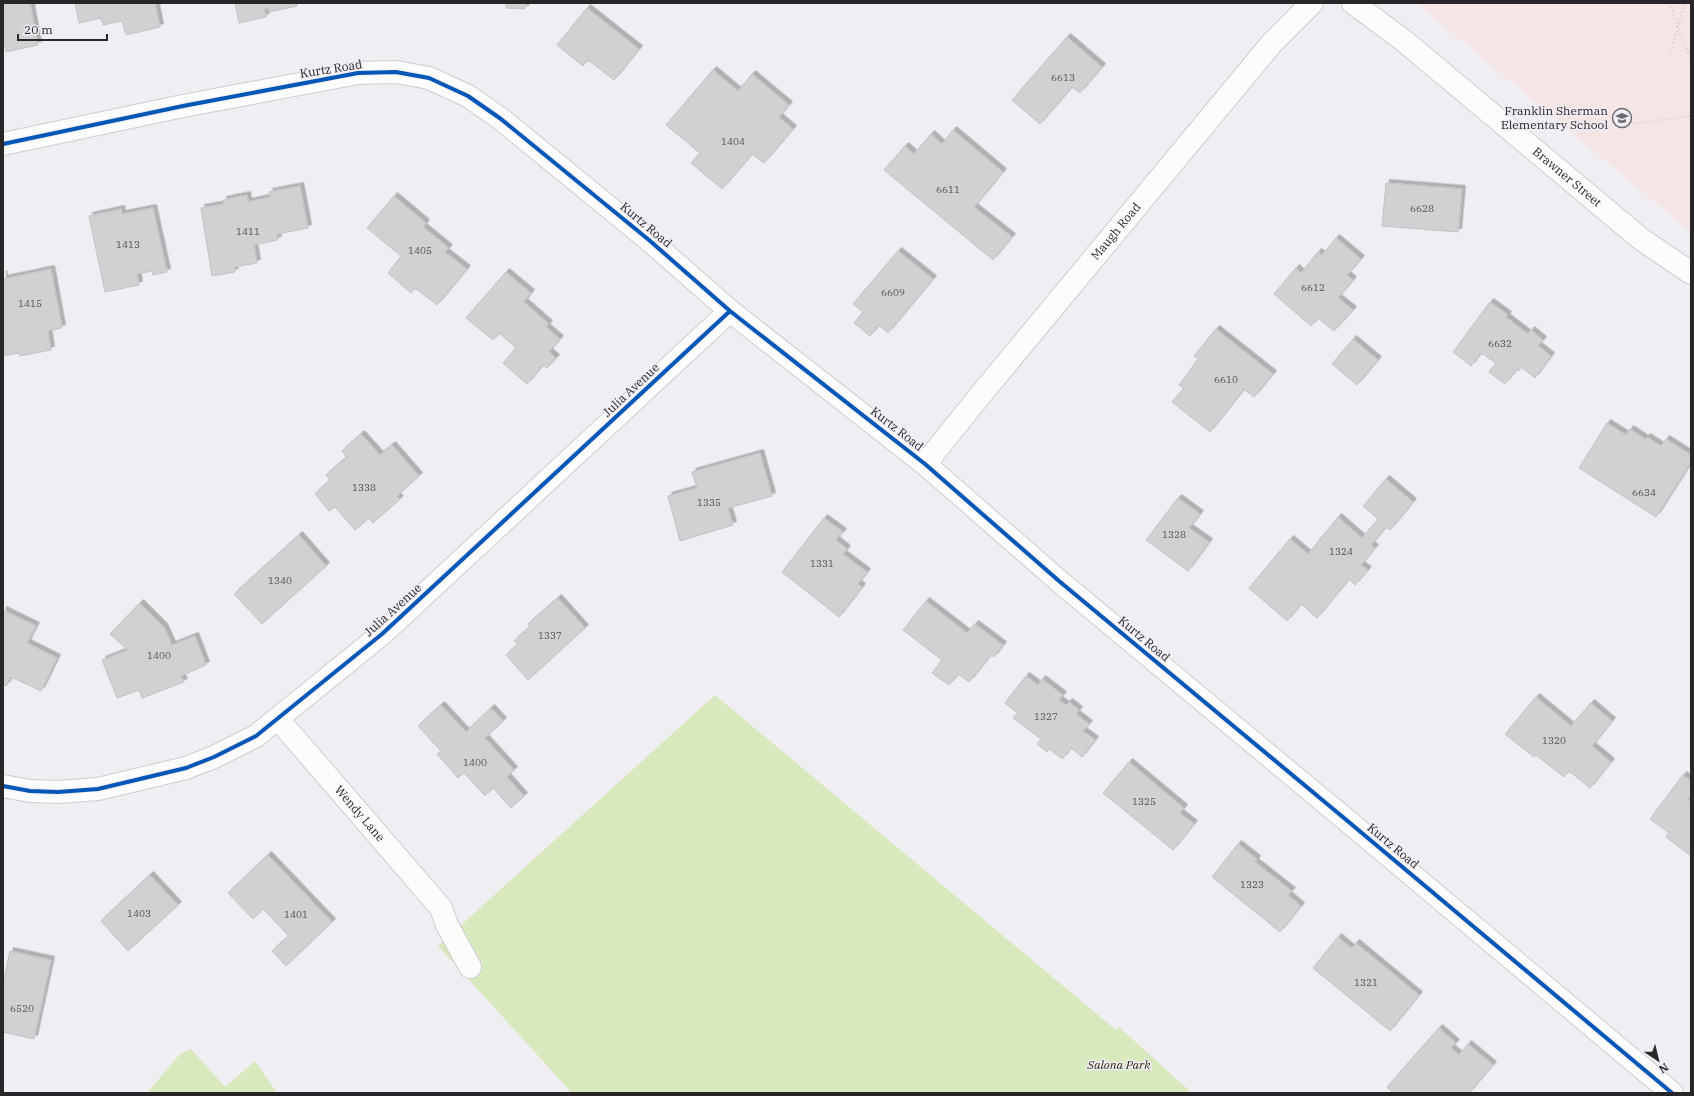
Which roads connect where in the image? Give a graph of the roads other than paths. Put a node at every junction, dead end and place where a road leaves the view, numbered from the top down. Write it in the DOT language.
graph roads {
  1 [pos="1312,3"];
  2 [pos="1353,3"];
  3 [pos="3,144"];
  4 [pos="1691,273"];
  5 [pos="730,311"];
  6 [pos="925,464"];
  7 [pos="278,719"];
  8 [pos="3,786"];
  9 [pos="470,967"];
  10 [pos="1672,1093"];
  1 -- 6 [label="street, Maugh Road"];
  2 -- 4 [label="street, Brawner Street"];
  3 -- 5 [label="street, Kurtz Road"];
  5 -- 6 [label="street, Kurtz Road"];
  5 -- 7 [label="street, Julia Avenue"];
  6 -- 10 [label="street, Kurtz Road"];
  7 -- 8 [label="street, Julia Avenue"];
  7 -- 9 [label="street, Wendy Lane"];
}
